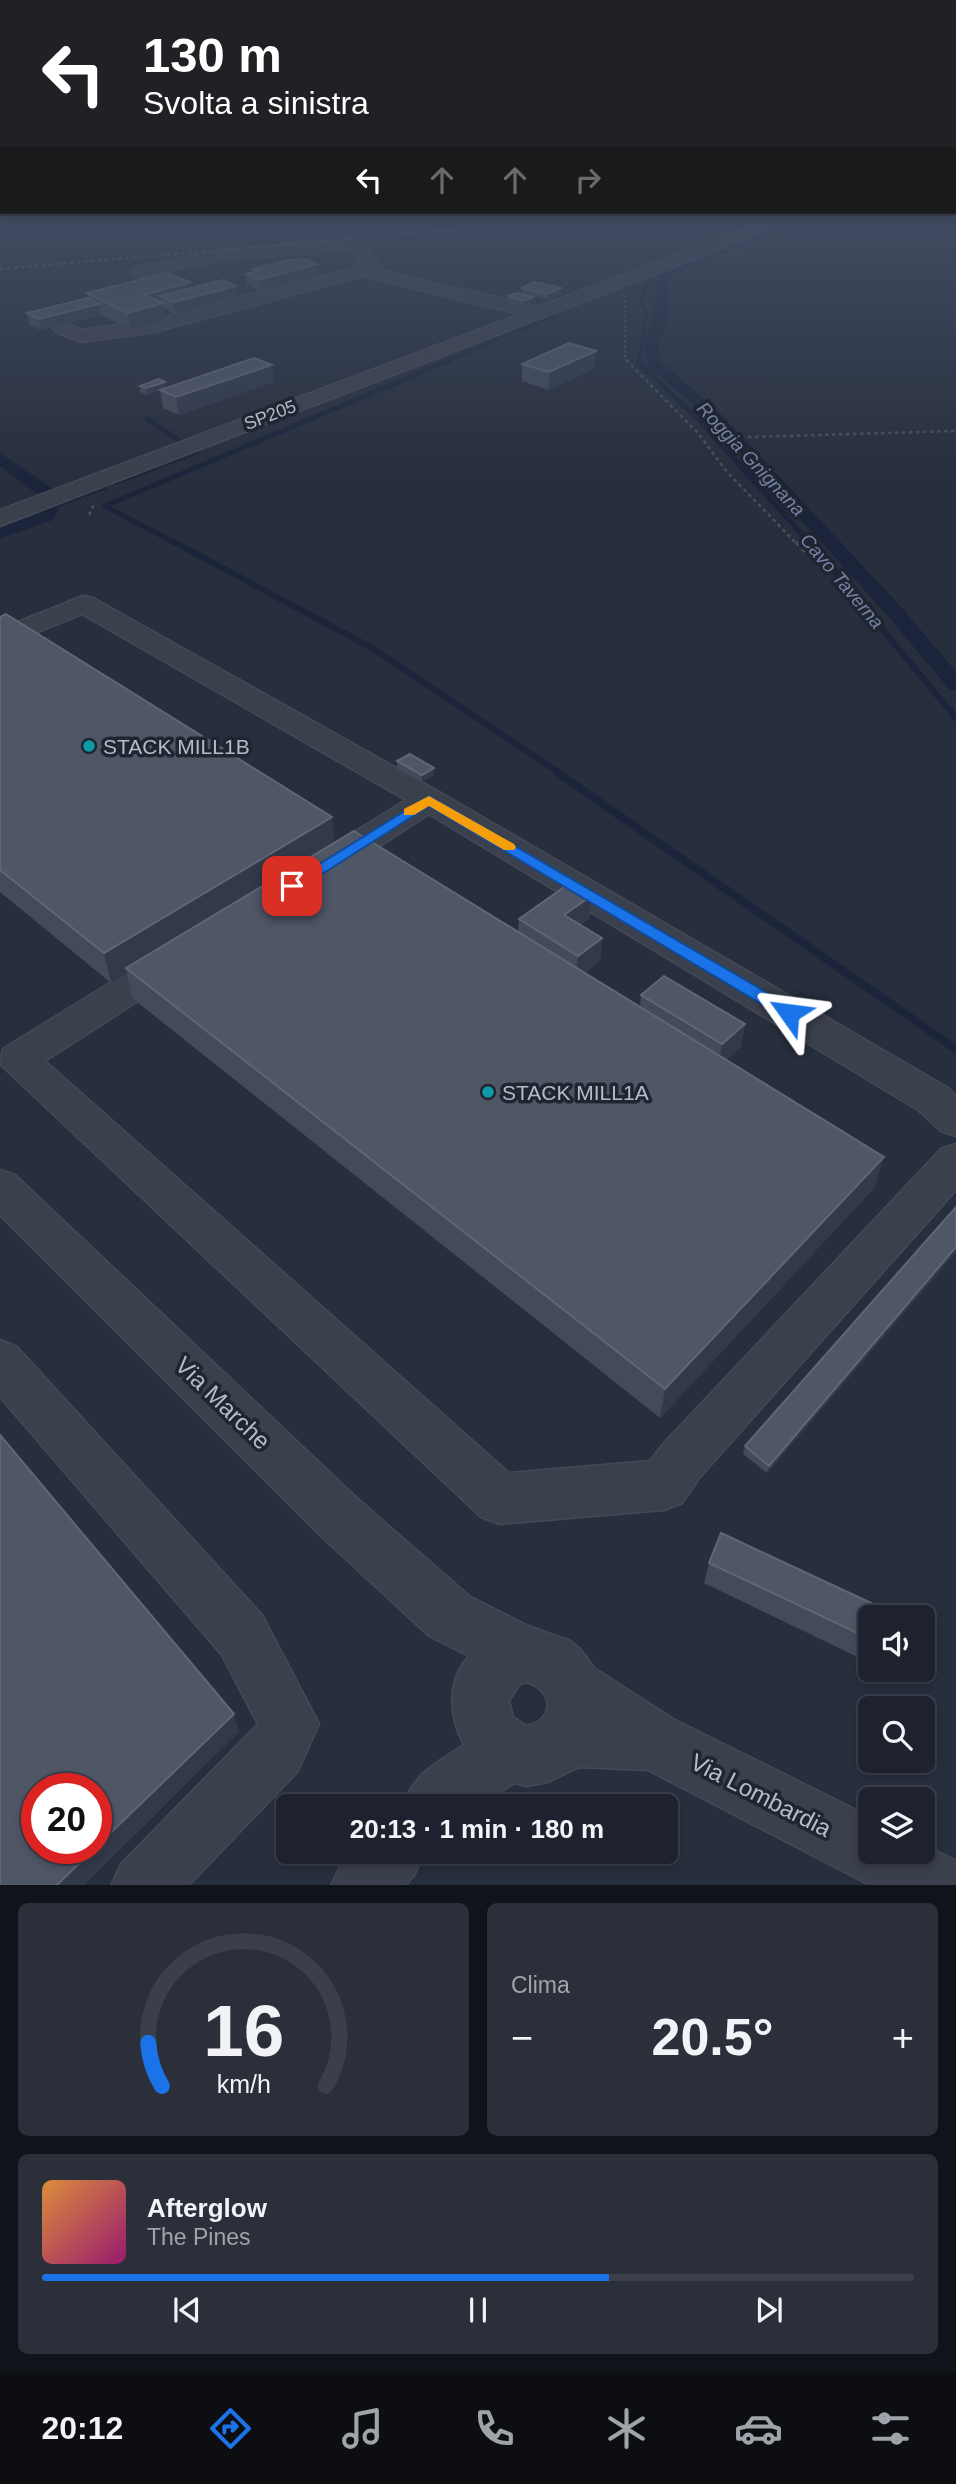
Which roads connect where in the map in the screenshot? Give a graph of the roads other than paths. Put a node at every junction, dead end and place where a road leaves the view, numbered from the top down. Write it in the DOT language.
graph roads {
  1 [pos="240,303"];
  2 [pos="500,303"];
  3 [pos="567,303"];
  4 [pos="541,313"];
  5 [pos="63,328"];
  6 [pos="0,519"];
  7 [pos="0,639"];
  8 [pos="429,800"];
  9 [pos="288,889"];
  10 [pos="205,940"];
  11 [pos="9,1051"];
  12 [pos="956,1119"];
  13 [pos="956,1161"];
  14 [pos="0,1187"];
  15 [pos="0,1362"];
  16 [pos="499,1699"];
  17 [pos="570,1713"];
  18 [pos="442,1794"];
  19 [pos="858,1844"];
  20 [pos="382,1864"];
  21 [pos="897,1864"];
  22 [pos="143,1885"];
  23 [pos="363,1885"];
  24 [pos="939,1885"];
  1 -- 5 [label="street"];
  2 -- 4 [label="street"];
  3 -- 4 [label="street, SP205"];
  4 -- 6 [label="street, SP205"];
  7 -- 8 [label="street"];
  8 -- 9 [label="street"];
  8 -- 12 [label="street"];
  10 -- 11 [label="street"];
  11 -- 13 [label="street"];
  14 -- 16 [label="street, Via Marche"];
  15 -- 22 [label="street"];
  16 -- 17 [label="street"];
  16 -- 17 [label="street"];
  16 -- 18 [label="street"];
  17 -- 19 [label="street, Via Lombardia"];
  20 -- 23 [label="street"];
  21 -- 24 [label="street, Via Lombardia"];
}
